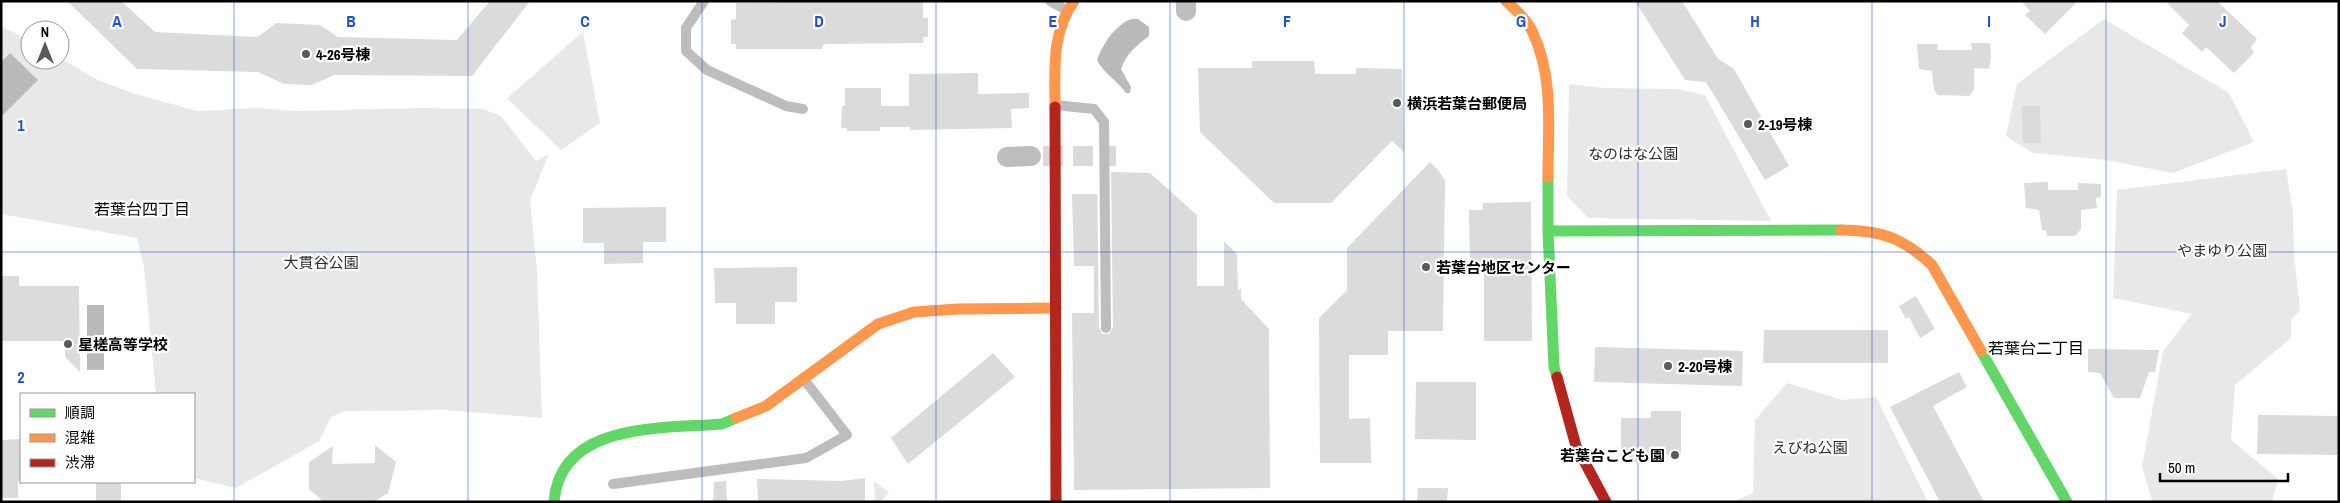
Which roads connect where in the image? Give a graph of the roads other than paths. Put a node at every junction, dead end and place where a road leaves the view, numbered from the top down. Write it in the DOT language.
graph roads {
  1 [pos="704,1"];
  2 [pos="1050,1"];
  3 [pos="1506,1"];
  4 [pos="1070,6"];
  5 [pos="1055,105"];
  6 [pos="804,109"];
  7 [pos="1031,156"];
  8 [pos="1007,157"];
  9 [pos="1548,231"];
  10 [pos="1056,308"];
  11 [pos="1106,328"];
  12 [pos="802,377"];
  13 [pos="613,484"];
  14 [pos="554,502"];
  15 [pos="1056,502"];
  16 [pos="1606,502"];
  17 [pos="2067,502"];
  1 -- 6 [label="lane"];
  2 -- 4 [label="lane"];
  3 -- 9 [label="street"];
  4 -- 5 [label="street"];
  5 -- 10 [label="street"];
  5 -- 11 [label="lane"];
  7 -- 8 [label="street"];
  9 -- 16 [label="street"];
  9 -- 17 [label="street"];
  10 -- 12 [label="street"];
  10 -- 15 [label="street"];
  12 -- 13 [label="lane"];
  12 -- 14 [label="street"];
}
